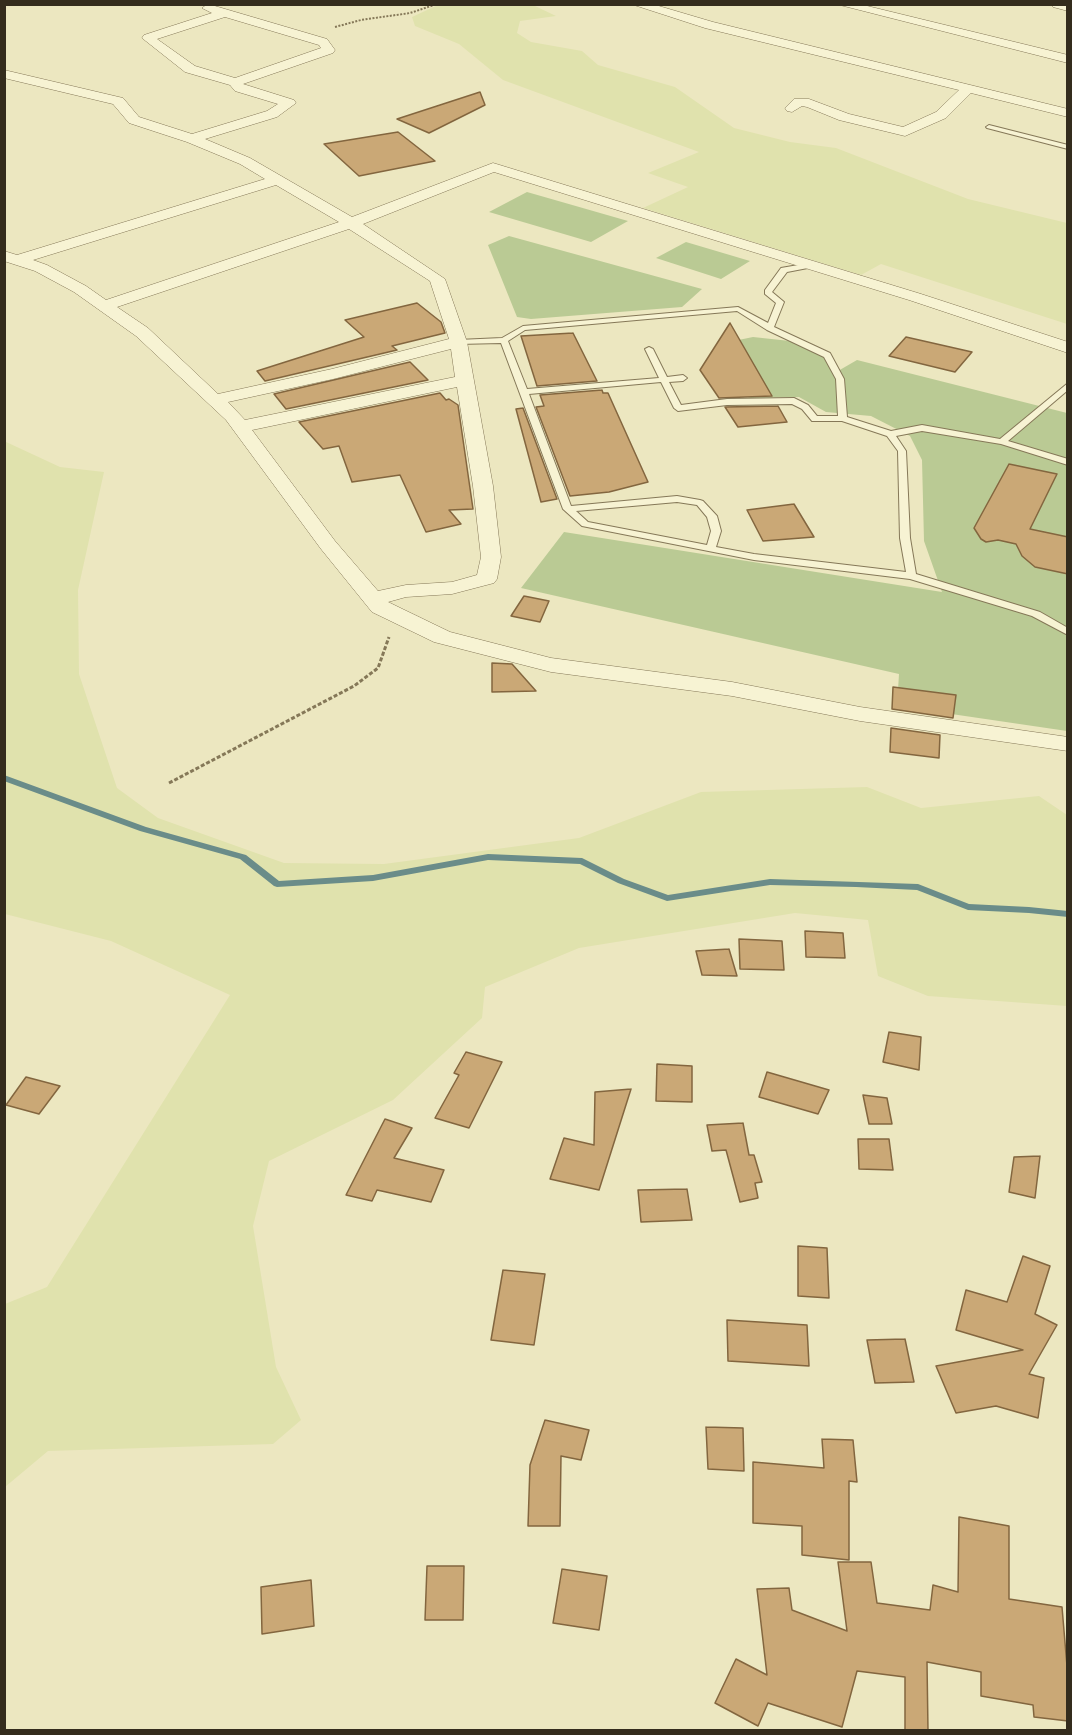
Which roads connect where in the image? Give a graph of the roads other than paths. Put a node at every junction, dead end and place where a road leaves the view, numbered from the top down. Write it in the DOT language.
graph roads {
  1 [pos="196,4"];
  2 [pos="842,4"];
  3 [pos="1057,4"];
  4 [pos="1068,8"];
  5 [pos="637,12"];
  6 [pos="224,13"];
  7 [pos="1068,59"];
  8 [pos="4,74"];
  9 [pos="235,82"];
  10 [pos="968,89"];
  11 [pos="792,108"];
  12 [pos="1068,113"];
  13 [pos="989,127"];
  14 [pos="192,139"];
  15 [pos="1068,147"];
  16 [pos="277,180"];
  17 [pos="351,223"];
  18 [pos="11,258"];
  19 [pos="810,265"];
  20 [pos="103,306"];
  21 [pos="770,328"];
  22 [pos="504,340"];
  23 [pos="458,342"];
  24 [pos="1068,348"];
  25 [pos="649,349"];
  26 [pos="683,378"];
  27 [pos="465,380"];
  28 [pos="664,380"];
  29 [pos="1068,385"];
  30 [pos="523,392"];
  31 [pos="214,400"];
  32 [pos="843,418"];
  33 [pos="239,427"];
  34 [pos="890,434"];
  35 [pos="1002,442"];
  36 [pos="1068,462"];
  37 [pos="568,510"];
  38 [pos="710,549"];
  39 [pos="911,576"];
  40 [pos="373,598"];
  41 [pos="1068,632"];
  42 [pos="1068,744"];
  1 -- 6 [label="street"];
  2 -- 7 [label="street"];
  3 -- 4 [label="street"];
  5 -- 10 [label="street"];
  6 -- 9 [label="street"];
  6 -- 9 [label="street"];
  8 -- 14 [label="street"];
  9 -- 14 [label="street"];
  10 -- 11 [label="street"];
  10 -- 12 [label="street"];
  13 -- 15 [label="lane"];
  14 -- 16 [label="street"];
  16 -- 17 [label="street"];
  16 -- 18 [label="street"];
  17 -- 19 [label="street"];
  17 -- 20 [label="street"];
  17 -- 23 [label="street"];
  18 -- 20 [label="street"];
  19 -- 21 [label="lane"];
  19 -- 24 [label="street"];
  20 -- 31 [label="street"];
  21 -- 22 [label="lane"];
  21 -- 32 [label="lane"];
  22 -- 23 [label="lane"];
  22 -- 30 [label="lane"];
  23 -- 27 [label="street"];
  23 -- 31 [label="street"];
  25 -- 28 [label="lane"];
  26 -- 28 [label="lane"];
  27 -- 33 [label="street"];
  27 -- 40 [label="street"];
  28 -- 30 [label="lane"];
  28 -- 32 [label="lane"];
  29 -- 35 [label="lane"];
  30 -- 37 [label="lane"];
  31 -- 33 [label="street"];
  32 -- 34 [label="lane"];
  33 -- 40 [label="street"];
  34 -- 35 [label="lane"];
  34 -- 39 [label="lane"];
  35 -- 36 [label="lane"];
  37 -- 38 [label="lane"];
  37 -- 38 [label="lane"];
  38 -- 39 [label="lane"];
  39 -- 41 [label="lane"];
  40 -- 42 [label="street"];
}
